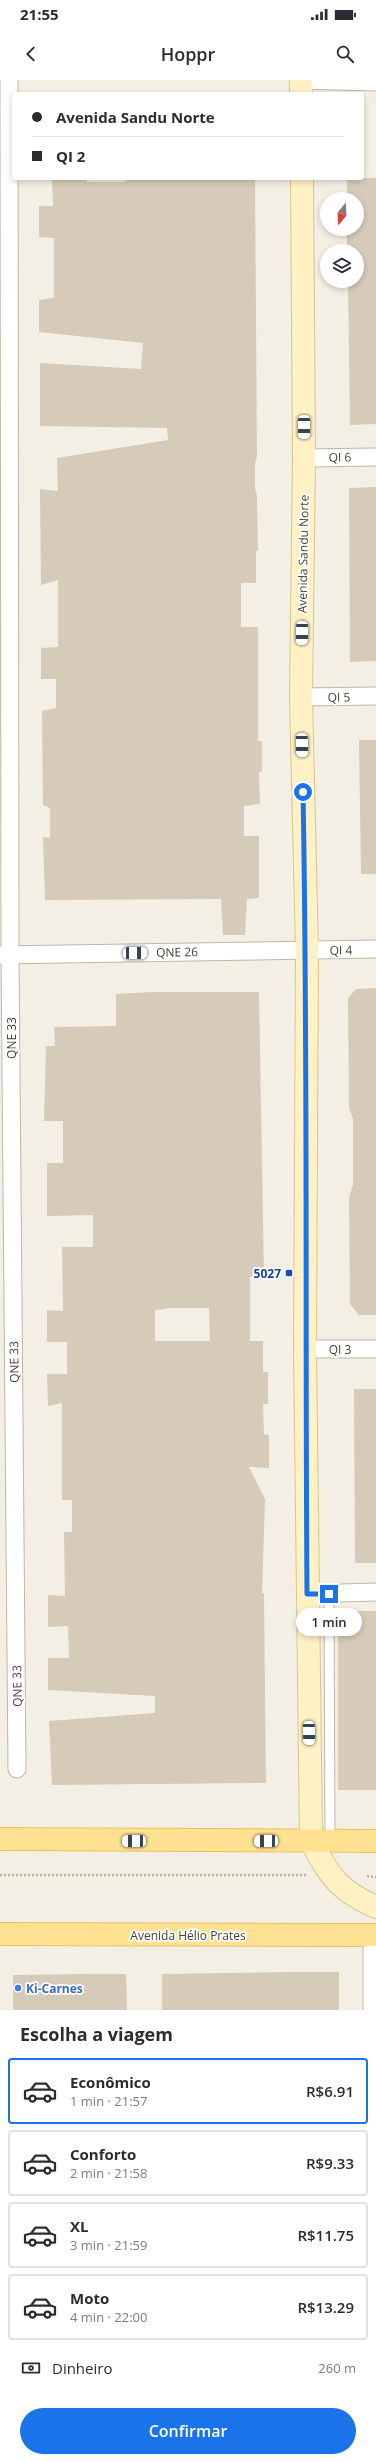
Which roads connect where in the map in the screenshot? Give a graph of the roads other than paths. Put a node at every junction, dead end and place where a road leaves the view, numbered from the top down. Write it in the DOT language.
graph roads {
  1 [pos="8,81"];
  2 [pos="376,82"];
  3 [pos="300,84"];
  4 [pos="302,180"];
  5 [pos="376,457"];
  6 [pos="304,458"];
  7 [pos="376,696"];
  8 [pos="301,697"];
  9 [pos="376,949"];
  10 [pos="307,950"];
  11 [pos="5,955"];
  12 [pos="305,1349"];
  13 [pos="376,1349"];
  14 [pos="376,1592"];
  15 [pos="307,1594"];
  16 [pos="329,1594"];
  17 [pos="17,1769"];
  18 [pos="0,1839"];
  19 [pos="320,1841"];
  20 [pos="376,1841"];
  21 [pos="376,1907"];
  22 [pos="0,1934"];
  23 [pos="374,1935"];
  24 [pos="372,2010"];
  1 -- 11 [label="street, QNE 33"];
  2 -- 3 [label="street"];
  4 -- 6 [label="main road, Avenida Sandu Norte"];
  5 -- 6 [label="street, QI 6"];
  6 -- 8 [label="main road, Avenida Sandu Norte"];
  7 -- 8 [label="street, QI 5"];
  8 -- 10 [label="main road, Avenida Sandu Norte"];
  9 -- 10 [label="street, QI 4"];
  10 -- 11 [label="street, QNE 26"];
  10 -- 12 [label="main road, Avenida Sandu Norte"];
  11 -- 17 [label="street, QNE 33"];
  12 -- 13 [label="street, QI 3"];
  12 -- 15 [label="main road, Avenida Sandu Norte"];
  14 -- 16 [label="street"];
  15 -- 16 [label="street"];
  15 -- 19 [label="main road, Avenida Sandu Norte"];
  16 -- 19 [label="lane"];
  18 -- 19 [label="main road"];
  19 -- 20 [label="main road"];
  19 -- 21 [label="main road, Avenida Sandu Norte"];
  22 -- 23 [label="main road, Avenida Hélio Prates"];
  23 -- 24 [label="street"];
}
